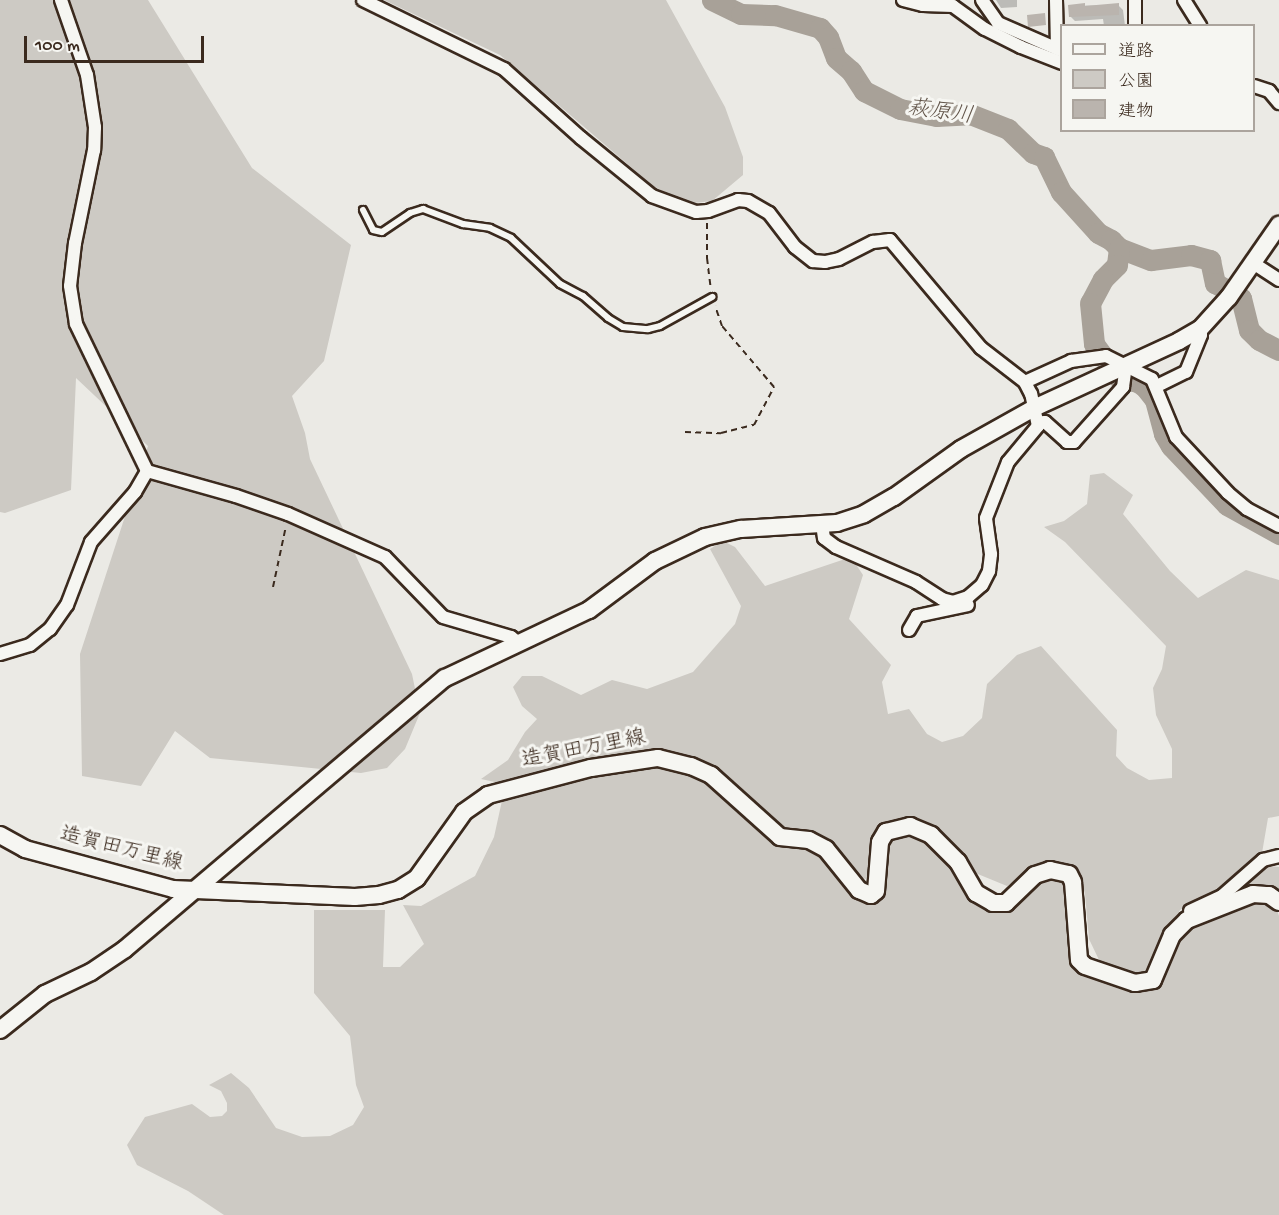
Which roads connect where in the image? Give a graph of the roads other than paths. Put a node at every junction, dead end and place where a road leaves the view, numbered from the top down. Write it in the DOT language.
graph roads {
  1 [pos="61,0"];
  2 [pos="363,0"];
  3 [pos="903,0"];
  4 [pos="982,0"];
  5 [pos="1056,0"];
  6 [pos="1135,0"];
  7 [pos="1184,0"];
  8 [pos="1135,24"];
  9 [pos="1199,24"];
  10 [pos="1059,50"];
  11 [pos="1060,62"];
  12 [pos="1255,86"];
  13 [pos="1279,103"];
  14 [pos="363,210"];
  15 [pos="1279,225"];
  16 [pos="1253,262"];
  17 [pos="1279,280"];
  18 [pos="712,297"];
  19 [pos="1200,329"];
  20 [pos="1124,374"];
  21 [pos="1026,382"];
  22 [pos="1157,386"];
  23 [pos="1036,415"];
  24 [pos="147,471"];
  25 [pos="822,524"];
  26 [pos="1279,526"];
  27 [pos="982,585"];
  28 [pos="909,630"];
  29 [pos="519,643"];
  30 [pos="0,654"];
  31 [pos="0,835"];
  32 [pos="1279,856"];
  33 [pos="196,892"];
  34 [pos="1279,902"];
  35 [pos="1187,920"];
  36 [pos="0,1030"];
  1 -- 24 [label="street"];
  2 -- 21 [label="street"];
  3 -- 11 [label="street"];
  4 -- 10 [label="street"];
  5 -- 10 [label="street"];
  6 -- 8 [label="street"];
  7 -- 9 [label="street"];
  12 -- 13 [label="street"];
  14 -- 18 [label="lane"];
  15 -- 16 [label="main road"];
  16 -- 17 [label="street"];
  16 -- 19 [label="main road"];
  19 -- 20 [label="main road"];
  19 -- 22 [label="street"];
  20 -- 21 [label="street"];
  20 -- 22 [label="street"];
  20 -- 23 [label="main road"];
  20 -- 23 [label="street"];
  21 -- 23 [label="street"];
  22 -- 26 [label="street"];
  23 -- 25 [label="main road"];
  23 -- 27 [label="street"];
  24 -- 29 [label="street"];
  24 -- 30 [label="street"];
  25 -- 27 [label="street"];
  25 -- 29 [label="main road"];
  27 -- 28 [label="street"];
  29 -- 33 [label="main road"];
  31 -- 33 [label="main road, 造賀田万里線"];
  32 -- 35 [label="street"];
  33 -- 35 [label="main road, 造賀田万里線"];
  33 -- 36 [label="main road"];
  34 -- 35 [label="main road, 造賀田万里線"];
}
